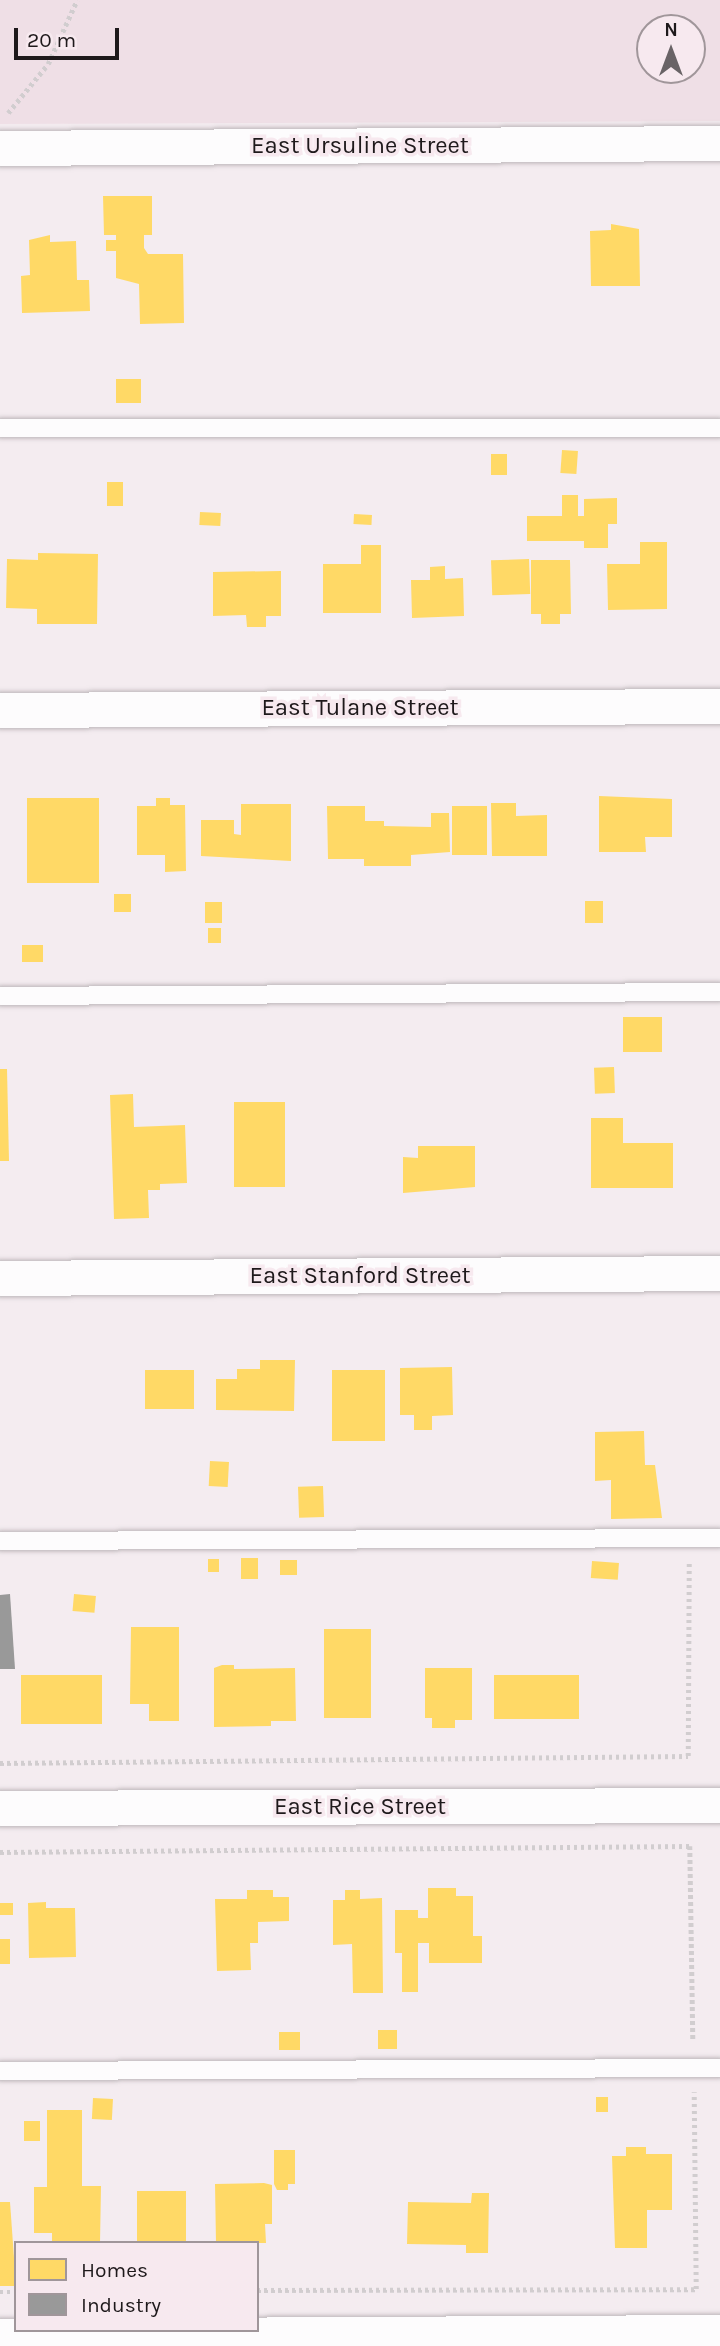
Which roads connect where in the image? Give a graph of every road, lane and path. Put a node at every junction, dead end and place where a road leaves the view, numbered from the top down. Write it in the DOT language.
graph roads {
  1 [pos="77,0"];
  2 [pos="0,122"];
  3 [pos="720,143"];
  4 [pos="0,148"];
  5 [pos="0,428"];
  6 [pos="720,428"];
  7 [pos="720,706"];
  8 [pos="0,710"];
  9 [pos="720,992"];
  10 [pos="0,996"];
  11 [pos="720,1273"];
  12 [pos="0,1278"];
  13 [pos="689,1538"];
  14 [pos="720,1538"];
  15 [pos="0,1541"];
  16 [pos="0,1763"];
  17 [pos="720,1805"];
  18 [pos="0,1808"];
  19 [pos="0,1852"];
  20 [pos="694,2068"];
  21 [pos="720,2068"];
  22 [pos="0,2071"];
  23 [pos="259,2290"];
  24 [pos="720,2332"];
  25 [pos="0,2336"];
  1 -- 2 [label="path"];
  3 -- 4 [label="street, East Ursuline Street"];
  5 -- 6 [label="lane"];
  7 -- 8 [label="street, East Tulane Street"];
  9 -- 10 [label="lane"];
  11 -- 12 [label="street, East Stanford Street"];
  13 -- 14 [label="lane"];
  13 -- 15 [label="lane"];
  13 -- 16 [label="path"];
  17 -- 18 [label="street, East Rice Street"];
  19 -- 20 [label="path"];
  20 -- 21 [label="lane"];
  20 -- 22 [label="lane"];
  20 -- 23 [label="path"];
  24 -- 25 [label="street"];
}
